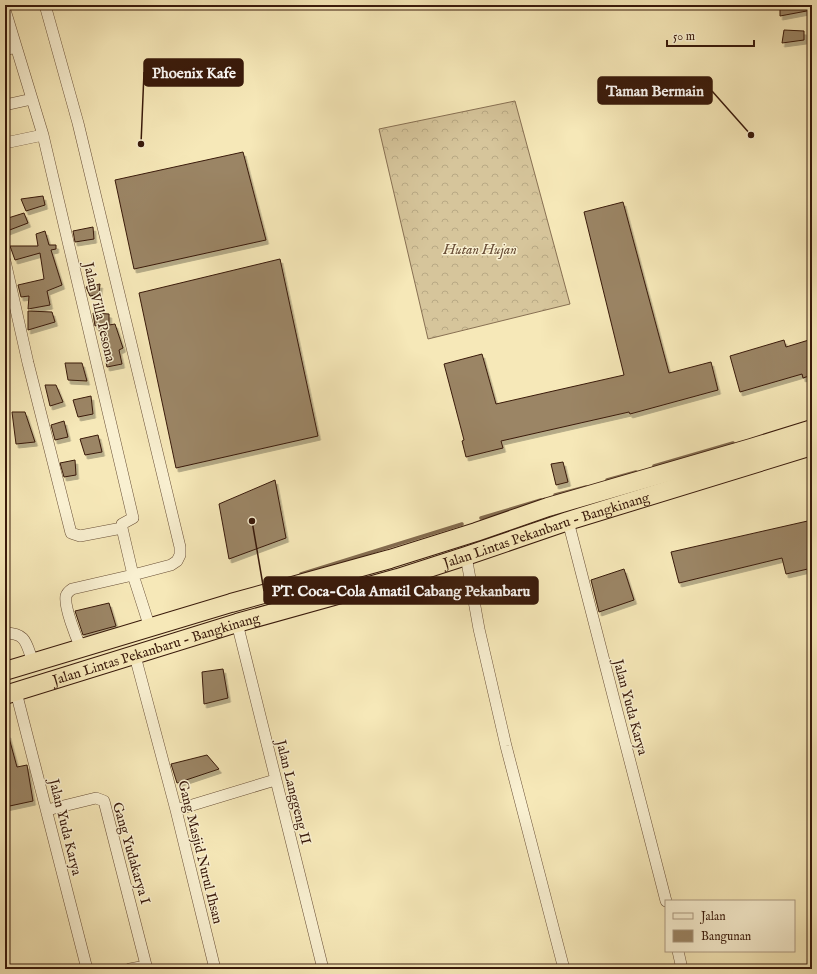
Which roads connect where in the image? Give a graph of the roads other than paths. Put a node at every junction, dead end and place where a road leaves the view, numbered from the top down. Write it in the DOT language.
graph roads {
  1 [pos="45,5"];
  2 [pos="5,10"];
  3 [pos="16,47"];
  4 [pos="5,50"];
  5 [pos="32,99"];
  6 [pos="5,105"];
  7 [pos="43,135"];
  8 [pos="5,143"];
  9 [pos="5,261"];
  10 [pos="812,429"];
  11 [pos="812,446"];
  12 [pos="568,521"];
  13 [pos="122,528"];
  14 [pos="466,556"];
  15 [pos="390,559"];
  16 [pos="133,575"];
  17 [pos="398,578"];
  18 [pos="237,623"];
  19 [pos="150,628"];
  20 [pos="5,633"];
  21 [pos="81,648"];
  22 [pos="135,656"];
  23 [pos="33,662"];
  24 [pos="5,671"];
  25 [pos="11,694"];
  26 [pos="275,780"];
  27 [pos="47,810"];
  28 [pos="176,810"];
  29 [pos="666,900"];
  30 [pos="678,952"];
  31 [pos="146,967"];
  32 [pos="87,969"];
  33 [pos="130,969"];
  34 [pos="214,969"];
  35 [pos="323,969"];
  36 [pos="564,969"];
  37 [pos="682,969"];
  1 -- 16 [label="street"];
  2 -- 3 [label="street"];
  3 -- 4 [label="street"];
  3 -- 5 [label="street"];
  5 -- 6 [label="street"];
  5 -- 7 [label="street"];
  7 -- 8 [label="street"];
  7 -- 13 [label="street, Jalan Villa Pesona"];
  9 -- 13 [label="street"];
  10 -- 15 [label="highway, Jalan Lintas Pekanbaru - Bangkinang"];
  11 -- 12 [label="highway, Jalan Lintas Pekanbaru - Bangkinang"];
  12 -- 14 [label="highway, Jalan Lintas Pekanbaru - Bangkinang"];
  12 -- 29 [label="street, Jalan Yuda Karya"];
  13 -- 16 [label="street"];
  14 -- 17 [label="highway, Jalan Lintas Pekanbaru - Bangkinang"];
  14 -- 36 [label="street"];
  15 -- 17 [label="highway"];
  15 -- 19 [label="highway, Jalan Lintas Pekanbaru - Bangkinang"];
  16 -- 19 [label="street"];
  16 -- 21 [label="street"];
  17 -- 18 [label="highway, Jalan Lintas Pekanbaru - Bangkinang"];
  18 -- 22 [label="highway, Jalan Lintas Pekanbaru - Bangkinang"];
  18 -- 26 [label="street, Jalan Langgeng II"];
  19 -- 21 [label="highway, Jalan Lintas Pekanbaru - Bangkinang"];
  20 -- 23 [label="street"];
  21 -- 23 [label="highway, Jalan Lintas Pekanbaru - Bangkinang"];
  22 -- 25 [label="highway, Jalan Lintas Pekanbaru - Bangkinang"];
  22 -- 28 [label="street, Gang Masjid Nurul Ihsan"];
  23 -- 24 [label="highway, Jalan Lintas Pekanbaru - Bangkinang"];
  25 -- 27 [label="street, Jalan Yuda Karya"];
  26 -- 28 [label="street"];
  26 -- 35 [label="street, Jalan Langgeng II"];
  27 -- 31 [label="street, Gang Yudakarya I"];
  27 -- 32 [label="street, Jalan Yuda Karya"];
  28 -- 34 [label="street, Gang Masjid Nurul Ihsan"];
  30 -- 37 [label="street"];
  31 -- 33 [label="street"];
}
